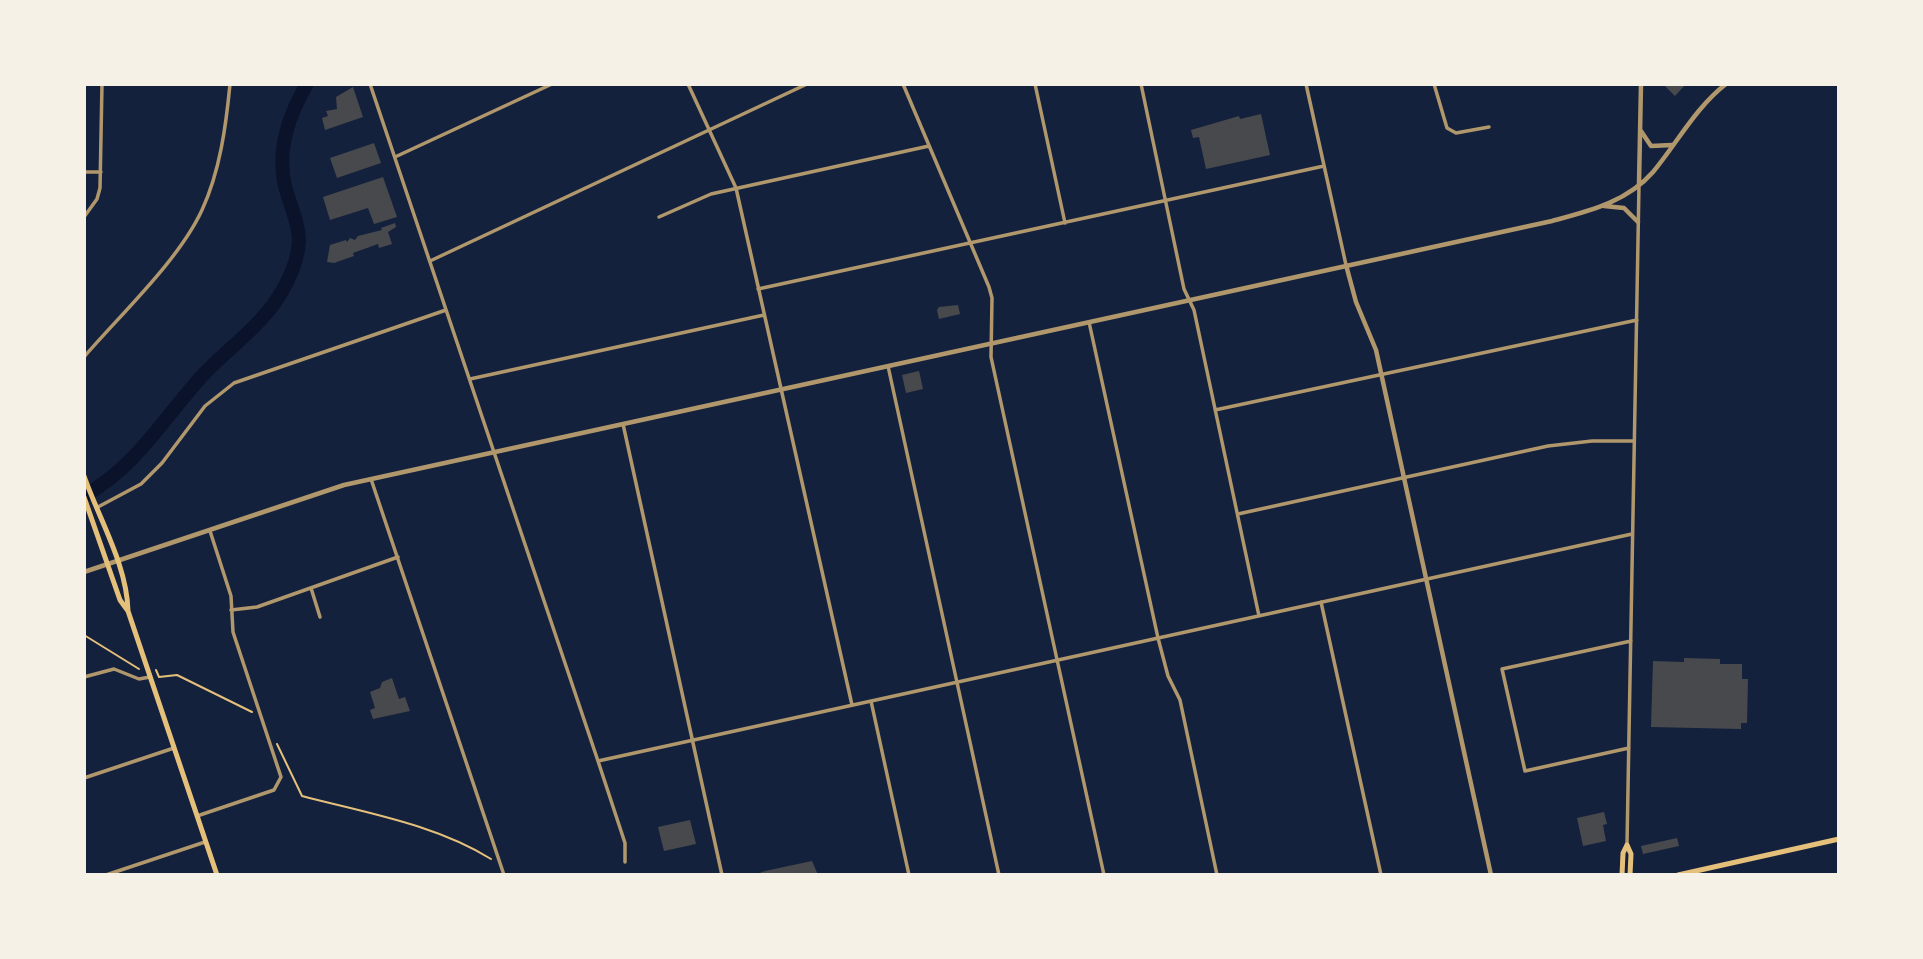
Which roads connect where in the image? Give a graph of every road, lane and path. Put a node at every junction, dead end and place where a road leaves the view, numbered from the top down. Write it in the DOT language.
graph roads {
  1 [pos="102,84"];
  2 [pos="230,84"];
  3 [pos="370,84"];
  4 [pos="552,84"];
  5 [pos="688,84"];
  6 [pos="807,84"];
  7 [pos="903,84"];
  8 [pos="1035,84"];
  9 [pos="1141,84"];
  10 [pos="1307,84"];
  11 [pos="1434,84"];
  12 [pos="1641,84"];
  13 [pos="1726,84"];
  14 [pos="1489,127"];
  15 [pos="1640,129"];
  16 [pos="709,130"];
  17 [pos="1673,145"];
  18 [pos="929,146"];
  19 [pos="395,157"];
  20 [pos="1324,166"];
  21 [pos="84,172"];
  22 [pos="101,172"];
  23 [pos="1639,185"];
  24 [pos="736,188"];
  25 [pos="1166,201"];
  26 [pos="1603,206"];
  27 [pos="84,217"];
  28 [pos="659,217"];
  29 [pos="1638,222"];
  30 [pos="1065,223"];
  31 [pos="971,243"];
  32 [pos="430,261"];
  33 [pos="1346,265"];
  34 [pos="758,289"];
  35 [pos="1190,300"];
  36 [pos="446,310"];
  37 [pos="764,315"];
  38 [pos="1637,320"];
  39 [pos="1089,322"];
  40 [pos="991,343"];
  41 [pos="84,357"];
  42 [pos="888,366"];
  43 [pos="1381,372"];
  44 [pos="470,379"];
  45 [pos="781,389"];
  46 [pos="1215,410"];
  47 [pos="623,424"];
  48 [pos="1634,441"];
  49 [pos="494,452"];
  50 [pos="1404,478"];
  51 [pos="371,479"];
  52 [pos="85,480"];
  53 [pos="84,497"];
  54 [pos="98,507"];
  55 [pos="1238,514"];
  56 [pos="210,531"];
  57 [pos="1632,534"];
  58 [pos="398,557"];
  59 [pos="117,562"];
  60 [pos="108,564"];
  61 [pos="84,572"];
  62 [pos="1426,579"];
  63 [pos="311,588"];
  64 [pos="1321,602"];
  65 [pos="231,610"];
  66 [pos="128,611"];
  67 [pos="1259,616"];
  68 [pos="320,617"];
  69 [pos="84,635"];
  70 [pos="1158,638"];
  71 [pos="1631,641"];
  72 [pos="1057,660"];
  73 [pos="140,669"];
  74 [pos="155,670"];
  75 [pos="84,677"];
  76 [pos="150,677"];
  77 [pos="957,682"];
  78 [pos="871,701"];
  79 [pos="852,705"];
  80 [pos="254,712"];
  81 [pos="693,740"];
  82 [pos="276,745"];
  83 [pos="174,748"];
  84 [pos="1629,748"];
  85 [pos="598,761"];
  86 [pos="84,778"];
  87 [pos="197,816"];
  88 [pos="1839,839"];
  89 [pos="205,842"];
  90 [pos="1628,845"];
  91 [pos="491,859"];
  92 [pos="625,862"];
  93 [pos="1690,874"];
  94 [pos="106,875"];
  95 [pos="216,875"];
  96 [pos="505,875"];
  97 [pos="722,875"];
  98 [pos="909,875"];
  99 [pos="999,875"];
  100 [pos="1104,875"];
  101 [pos="1217,875"];
  102 [pos="1381,875"];
  103 [pos="1491,875"];
  104 [pos="1622,875"];
  105 [pos="1630,875"];
  106 [pos="1678,875"];
  1 -- 22 [label="street"];
  2 -- 41 [label="street"];
  3 -- 19 [label="street"];
  4 -- 19 [label="street"];
  5 -- 16 [label="street"];
  6 -- 16 [label="street"];
  7 -- 18 [label="street"];
  8 -- 30 [label="street"];
  9 -- 25 [label="street"];
  10 -- 20 [label="street"];
  11 -- 14 [label="street"];
  12 -- 15 [label="street"];
  13 -- 17 [label="street"];
  15 -- 17 [label="street"];
  15 -- 23 [label="street"];
  16 -- 24 [label="street"];
  16 -- 32 [label="street"];
  17 -- 23 [label="street"];
  18 -- 24 [label="street"];
  18 -- 31 [label="street"];
  19 -- 32 [label="street"];
  20 -- 25 [label="street"];
  20 -- 33 [label="street"];
  21 -- 22 [label="street"];
  22 -- 27 [label="street"];
  23 -- 26 [label="street"];
  23 -- 29 [label="street"];
  24 -- 28 [label="street"];
  24 -- 34 [label="street"];
  25 -- 30 [label="street"];
  25 -- 35 [label="street"];
  26 -- 29 [label="street"];
  26 -- 33 [label="street"];
  29 -- 38 [label="street"];
  30 -- 31 [label="street"];
  31 -- 34 [label="street"];
  31 -- 40 [label="street"];
  32 -- 36 [label="street"];
  33 -- 35 [label="street"];
  33 -- 43 [label="street"];
  34 -- 37 [label="street"];
  35 -- 39 [label="street"];
  35 -- 46 [label="street"];
  36 -- 44 [label="street"];
  36 -- 54 [label="street"];
  37 -- 44 [label="street"];
  37 -- 45 [label="street"];
  38 -- 43 [label="street"];
  38 -- 48 [label="street"];
  39 -- 40 [label="street"];
  39 -- 70 [label="street"];
  40 -- 42 [label="street"];
  40 -- 72 [label="street"];
  42 -- 45 [label="street"];
  42 -- 77 [label="street"];
  43 -- 46 [label="street"];
  43 -- 50 [label="street"];
  44 -- 49 [label="street"];
  45 -- 47 [label="street"];
  45 -- 79 [label="street"];
  46 -- 55 [label="street"];
  47 -- 49 [label="street"];
  47 -- 81 [label="street"];
  48 -- 50 [label="street"];
  48 -- 57 [label="street"];
  49 -- 51 [label="street"];
  49 -- 85 [label="street"];
  50 -- 55 [label="street"];
  50 -- 62 [label="street"];
  51 -- 56 [label="street"];
  51 -- 58 [label="street"];
  52 -- 54 [label="main road"];
  53 -- 60 [label="main road"];
  54 -- 59 [label="main road"];
  55 -- 67 [label="street"];
  56 -- 59 [label="street"];
  56 -- 65 [label="street"];
  57 -- 62 [label="street"];
  57 -- 71 [label="street"];
  58 -- 63 [label="street"];
  58 -- 96 [label="street"];
  59 -- 60 [label="street"];
  59 -- 66 [label="main road"];
  60 -- 61 [label="street"];
  60 -- 66 [label="main road"];
  62 -- 64 [label="street"];
  62 -- 103 [label="street"];
  63 -- 65 [label="street"];
  63 -- 68 [label="street"];
  64 -- 67 [label="street"];
  64 -- 102 [label="street"];
  65 -- 87 [label="street"];
  66 -- 76 [label="main road"];
  67 -- 70 [label="street"];
  69 -- 73 [label="path"];
  70 -- 72 [label="street"];
  70 -- 101 [label="street"];
  71 -- 84 [label="street"];
  71 -- 84 [label="street"];
  72 -- 77 [label="street"];
  72 -- 100 [label="street"];
  74 -- 80 [label="path"];
  75 -- 76 [label="street"];
  76 -- 83 [label="main road"];
  77 -- 78 [label="street"];
  77 -- 99 [label="street"];
  78 -- 79 [label="street"];
  78 -- 98 [label="street"];
  79 -- 81 [label="street"];
  81 -- 85 [label="street"];
  81 -- 97 [label="street"];
  82 -- 91 [label="path"];
  83 -- 86 [label="street"];
  83 -- 87 [label="main road"];
  84 -- 90 [label="street"];
  85 -- 92 [label="street"];
  87 -- 89 [label="main road"];
  88 -- 93 [label="main road"];
  89 -- 94 [label="street"];
  89 -- 95 [label="main road"];
  90 -- 104 [label="main road"];
  90 -- 105 [label="main road"];
  93 -- 106 [label="main road"];
}
